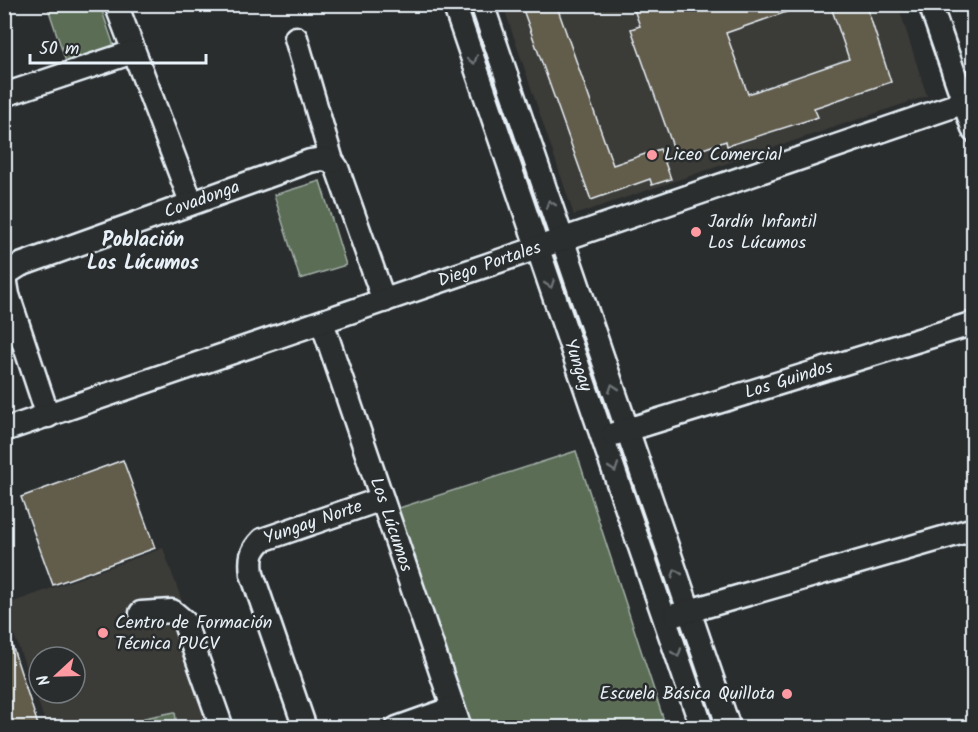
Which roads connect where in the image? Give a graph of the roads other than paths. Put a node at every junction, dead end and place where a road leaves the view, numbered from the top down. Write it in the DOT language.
graph roads {
  1 [pos="116,4"];
  2 [pos="454,4"];
  3 [pos="482,4"];
  4 [pos="930,4"];
  5 [pos="296,38"];
  6 [pos="133,52"];
  7 [pos="4,95"];
  8 [pos="968,101"];
  9 [pos="974,131"];
  10 [pos="332,161"];
  11 [pos="191,202"];
  12 [pos="562,239"];
  13 [pos="538,248"];
  14 [pos="5,272"];
  15 [pos="384,301"];
  16 [pos="322,322"];
  17 [pos="974,323"];
  18 [pos="48,416"];
  19 [pos="627,429"];
  20 [pos="4,430"];
  21 [pos="603,437"];
  22 [pos="382,499"];
  23 [pos="974,529"];
  24 [pos="689,611"];
  25 [pos="141,613"];
  26 [pos="664,618"];
  27 [pos="457,718"];
  28 [pos="222,728"];
  29 [pos="305,728"];
  30 [pos="397,728"];
  31 [pos="702,728"];
  32 [pos="729,728"];
  1 -- 6 [label="street"];
  2 -- 13 [label="street, Yungay, one-way"];
  12 -- 3 [label="street, Yungay, one-way"];
  4 -- 8 [label="street"];
  5 -- 10 [label="street"];
  6 -- 7 [label="street"];
  6 -- 11 [label="street"];
  8 -- 9 [label="street"];
  8 -- 12 [label="street, Diego Portales"];
  10 -- 11 [label="street, Covadonga"];
  10 -- 15 [label="street"];
  11 -- 14 [label="street, Covadonga"];
  12 -- 13 [label="street, Diego Portales"];
  19 -- 12 [label="street, Yungay, one-way"];
  13 -- 15 [label="street, Diego Portales"];
  13 -- 21 [label="street, Yungay, one-way"];
  14 -- 18 [label="street"];
  15 -- 16 [label="street, Diego Portales"];
  16 -- 18 [label="street, Diego Portales"];
  16 -- 22 [label="street, Los Lúcumos"];
  17 -- 19 [label="street, Los Guindos"];
  18 -- 20 [label="street, Diego Portales"];
  19 -- 21 [label="street, Los Guindos"];
  24 -- 19 [label="street, Yungay, one-way"];
  21 -- 26 [label="street, Yungay, one-way"];
  22 -- 27 [label="street, Los Lúcumos"];
  22 -- 29 [label="street, Yungay Norte"];
  23 -- 24 [label="street"];
  24 -- 26 [label="street"];
  24 -- 32 [label="street, Yungay"];
  25 -- 28 [label="street"];
  26 -- 31 [label="street, Yungay, one-way"];
  27 -- 30 [label="street"];
}
